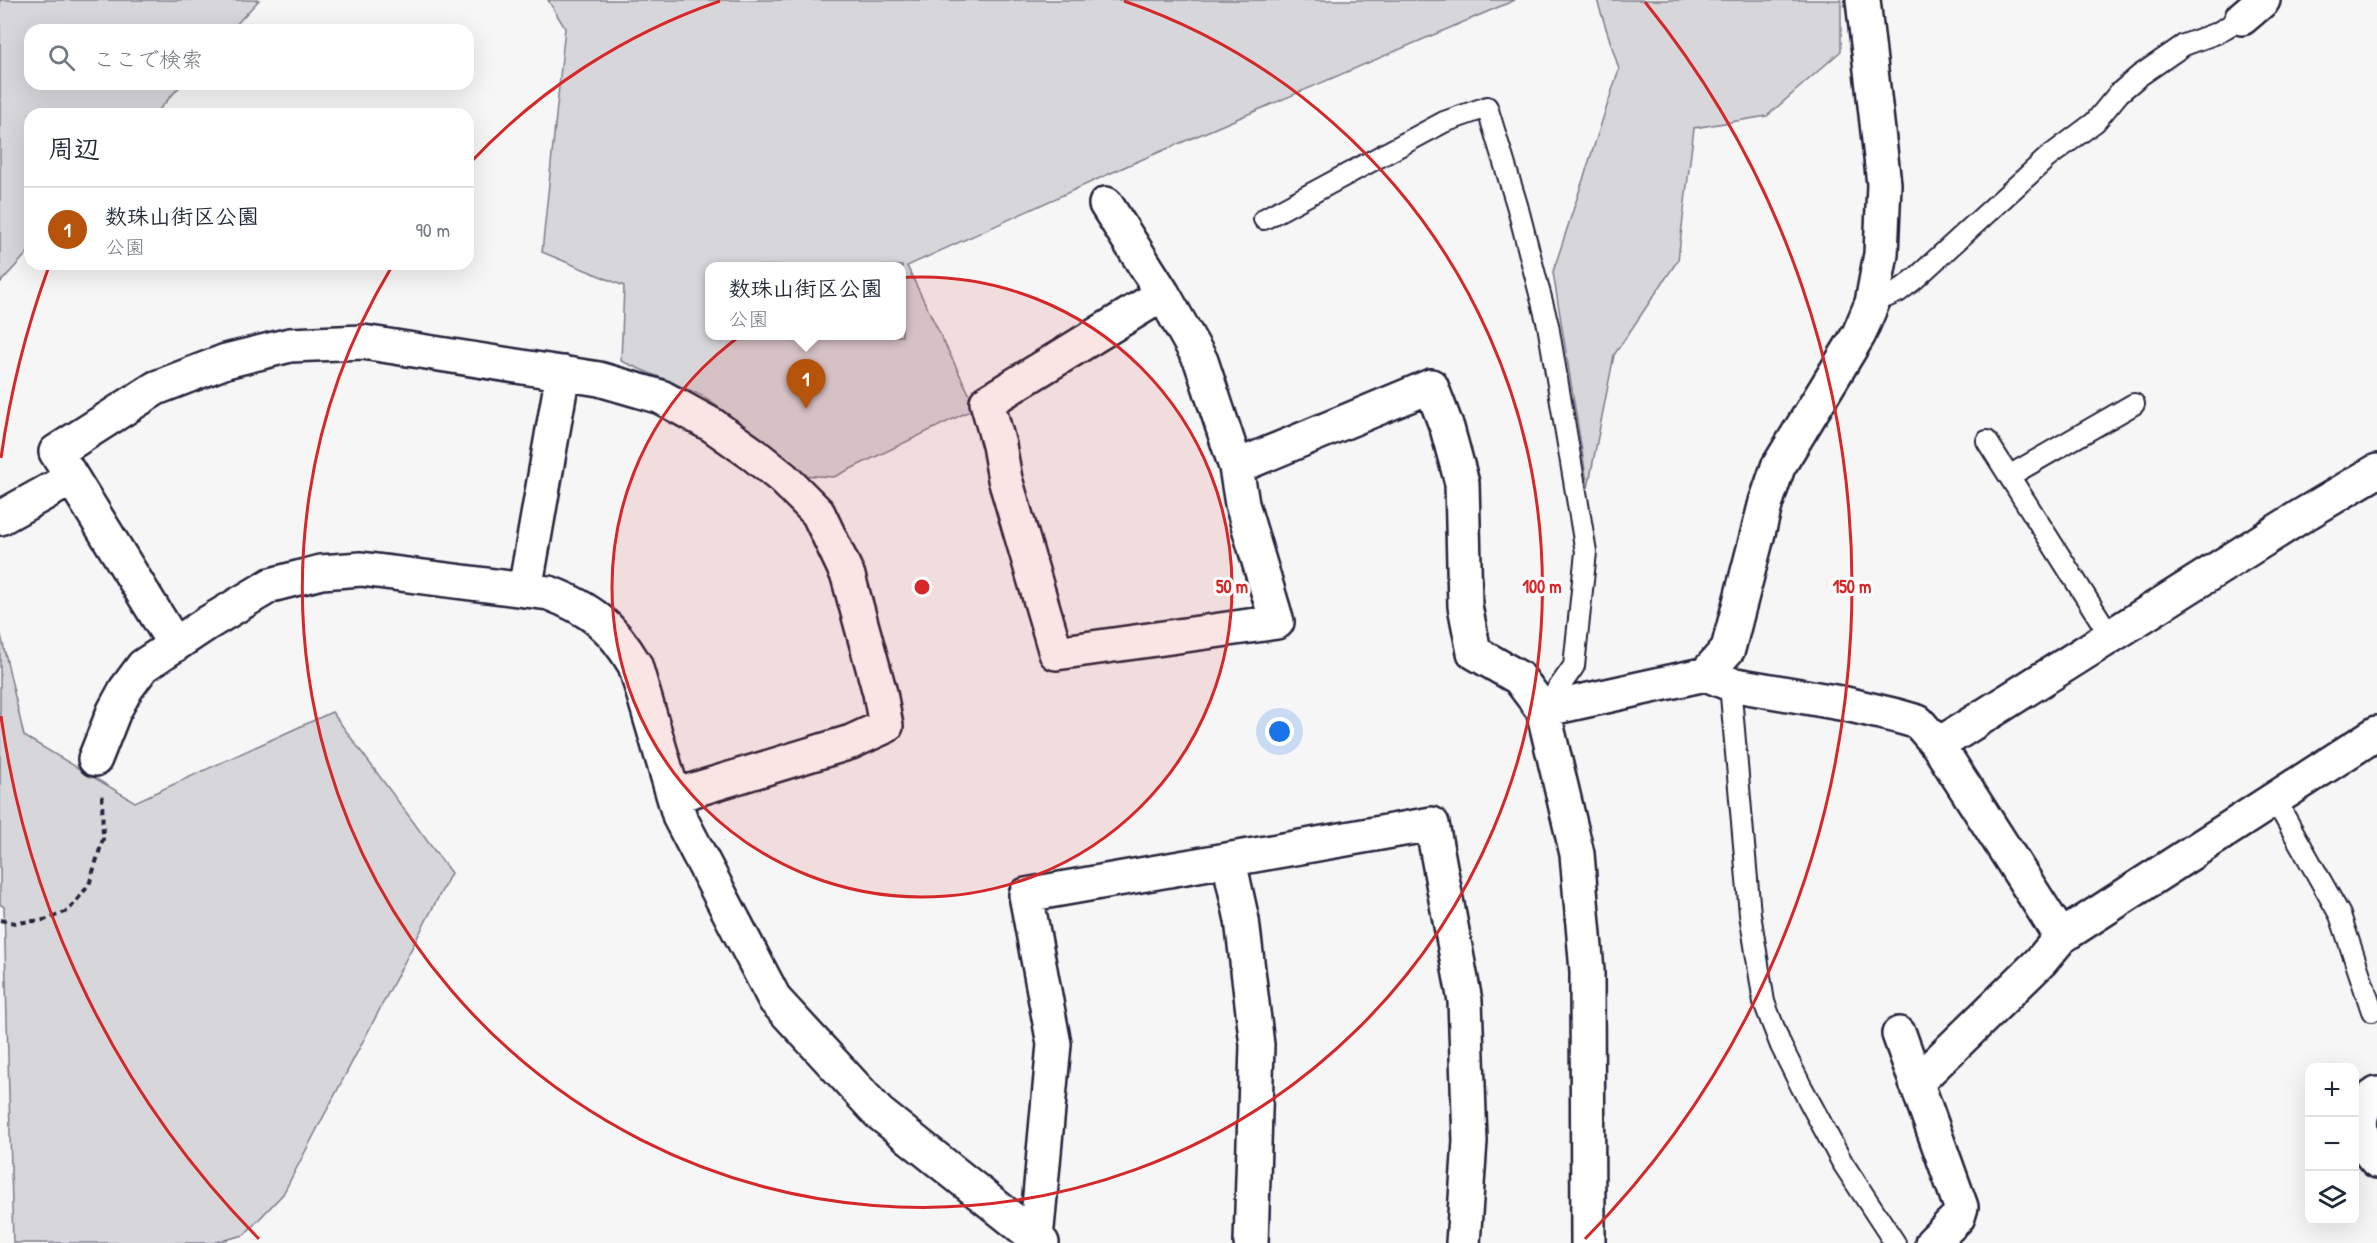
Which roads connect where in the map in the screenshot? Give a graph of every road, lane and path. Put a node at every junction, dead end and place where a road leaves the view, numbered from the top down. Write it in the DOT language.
graph roads {
  1 [pos="1863,0"];
  2 [pos="2252,9"];
  3 [pos="1106,204"];
  4 [pos="1264,219"];
  5 [pos="1163,294"];
  6 [pos="1872,303"];
  7 [pos="563,373"];
  8 [pos="2134,404"];
  9 [pos="1987,441"];
  10 [pos="1236,467"];
  11 [pos="2377,471"];
  12 [pos="2009,476"];
  13 [pos="72,478"];
  14 [pos="0,518"];
  15 [pos="525,590"];
  16 [pos="2111,637"];
  17 [pos="175,645"];
  18 [pos="1718,679"];
  19 [pos="1544,710"];
  20 [pos="2377,733"];
  21 [pos="1938,745"];
  22 [pos="95,759"];
  23 [pos="674,796"];
  24 [pos="2274,798"];
  25 [pos="1229,861"];
  26 [pos="0,920"];
  27 [pos="2061,937"];
  28 [pos="2372,1011"];
  29 [pos="1899,1034"];
  30 [pos="1916,1083"];
  31 [pos="2377,1094"];
  32 [pos="2377,1161"];
  33 [pos="1039,1241"];
  34 [pos="1251,1243"];
  35 [pos="1463,1243"];
  36 [pos="1588,1243"];
  37 [pos="1895,1243"];
  38 [pos="1932,1243"];
  1 -- 6 [label="street"];
  2 -- 6 [label="lane"];
  3 -- 5 [label="street"];
  4 -- 19 [label="lane"];
  5 -- 10 [label="street"];
  5 -- 10 [label="street"];
  6 -- 18 [label="street"];
  7 -- 13 [label="street"];
  7 -- 15 [label="street"];
  7 -- 23 [label="street"];
  8 -- 12 [label="lane"];
  9 -- 12 [label="lane"];
  10 -- 19 [label="street"];
  11 -- 16 [label="street"];
  12 -- 16 [label="lane"];
  13 -- 14 [label="street"];
  13 -- 17 [label="street"];
  15 -- 17 [label="street"];
  15 -- 23 [label="street"];
  16 -- 21 [label="street"];
  17 -- 22 [label="street"];
  18 -- 19 [label="street"];
  18 -- 21 [label="street"];
  18 -- 37 [label="lane"];
  19 -- 36 [label="street"];
  20 -- 24 [label="street"];
  21 -- 27 [label="street"];
  22 -- 26 [label="path"];
  23 -- 33 [label="street"];
  24 -- 27 [label="street"];
  24 -- 28 [label="lane"];
  25 -- 33 [label="street"];
  25 -- 34 [label="street"];
  25 -- 35 [label="street"];
  27 -- 30 [label="street"];
  29 -- 30 [label="street"];
  30 -- 38 [label="street"];
  31 -- 32 [label="street"];
}
